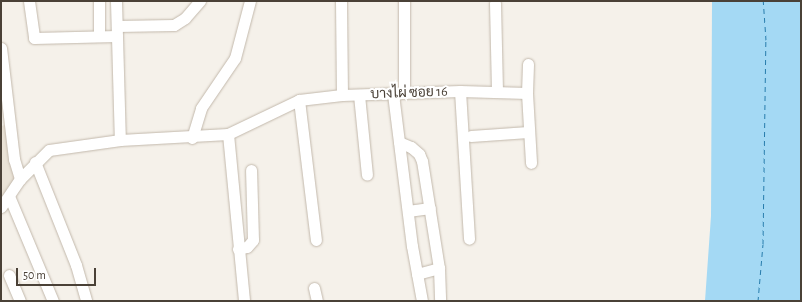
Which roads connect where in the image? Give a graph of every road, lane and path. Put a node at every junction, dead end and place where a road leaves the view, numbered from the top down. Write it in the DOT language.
graph roads {
  1 [pos="29,1"];
  2 [pos="99,1"];
  3 [pos="116,1"];
  4 [pos="200,1"];
  5 [pos="250,1"];
  6 [pos="341,1"];
  7 [pos="404,1"];
  8 [pos="495,3"];
  9 [pos="117,31"];
  10 [pos="99,36"];
  11 [pos="1,48"];
  12 [pos="528,64"];
  13 [pos="460,92"];
  14 [pos="497,92"];
  15 [pos="527,93"];
  16 [pos="398,94"];
  17 [pos="342,95"];
  18 [pos="359,95"];
  19 [pos="299,100"];
  20 [pos="528,132"];
  21 [pos="228,134"];
  22 [pos="471,136"];
  23 [pos="192,138"];
  24 [pos="120,140"];
  25 [pos="399,142"];
  26 [pos="35,162"];
  27 [pos="531,163"];
  28 [pos="251,170"];
  29 [pos="366,175"];
  30 [pos="20,178"];
  31 [pos="9,196"];
  32 [pos="1,207"];
  33 [pos="430,208"];
  34 [pos="408,211"];
  35 [pos="469,239"];
  36 [pos="316,240"];
  37 [pos="238,249"];
  38 [pos="439,268"];
  39 [pos="417,274"];
  40 [pos="9,275"];
  41 [pos="314,288"];
  42 [pos="20,301"];
  43 [pos="53,301"];
  44 [pos="86,301"];
  45 [pos="244,301"];
  46 [pos="317,301"];
  47 [pos="422,301"];
  48 [pos="440,301"];
  1 -- 10 [label="street"];
  2 -- 10 [label="street"];
  3 -- 9 [label="street"];
  4 -- 9 [label="street"];
  5 -- 23 [label="street"];
  6 -- 17 [label="street"];
  7 -- 16 [label="street"];
  8 -- 14 [label="street"];
  9 -- 10 [label="street"];
  9 -- 24 [label="street"];
  11 -- 30 [label="street"];
  12 -- 15 [label="street"];
  13 -- 14 [label="street, บางไผ่ ซอย 16"];
  13 -- 16 [label="street, บางไผ่ ซอย 16"];
  13 -- 35 [label="street"];
  14 -- 15 [label="street, บางไผ่ ซอย 16"];
  15 -- 20 [label="street"];
  16 -- 18 [label="street, บางไผ่ ซอย 16"];
  16 -- 25 [label="street"];
  17 -- 18 [label="street, บางไผ่ ซอย 16"];
  17 -- 19 [label="street, บางไผ่ ซอย 16"];
  18 -- 29 [label="street"];
  19 -- 21 [label="street, บางไผ่ ซอย 16"];
  19 -- 36 [label="street"];
  20 -- 22 [label="street"];
  20 -- 27 [label="street"];
  21 -- 23 [label="street, บางไผ่ ซอย 16"];
  21 -- 37 [label="street"];
  23 -- 24 [label="street, บางไผ่ ซอย 16"];
  24 -- 26 [label="street, บางไผ่ ซอย 16"];
  25 -- 33 [label="street"];
  25 -- 34 [label="street"];
  26 -- 30 [label="street, บางไผ่ ซอย 16"];
  26 -- 44 [label="street"];
  28 -- 37 [label="street"];
  30 -- 31 [label="street, บางไผ่ ซอย 16"];
  31 -- 32 [label="street, บางไผ่ ซอย 16"];
  31 -- 43 [label="street"];
  33 -- 34 [label="street"];
  33 -- 38 [label="street"];
  34 -- 39 [label="street"];
  37 -- 45 [label="street"];
  38 -- 39 [label="street"];
  38 -- 48 [label="street"];
  39 -- 47 [label="street"];
  40 -- 42 [label="street"];
  41 -- 46 [label="street"];
}
